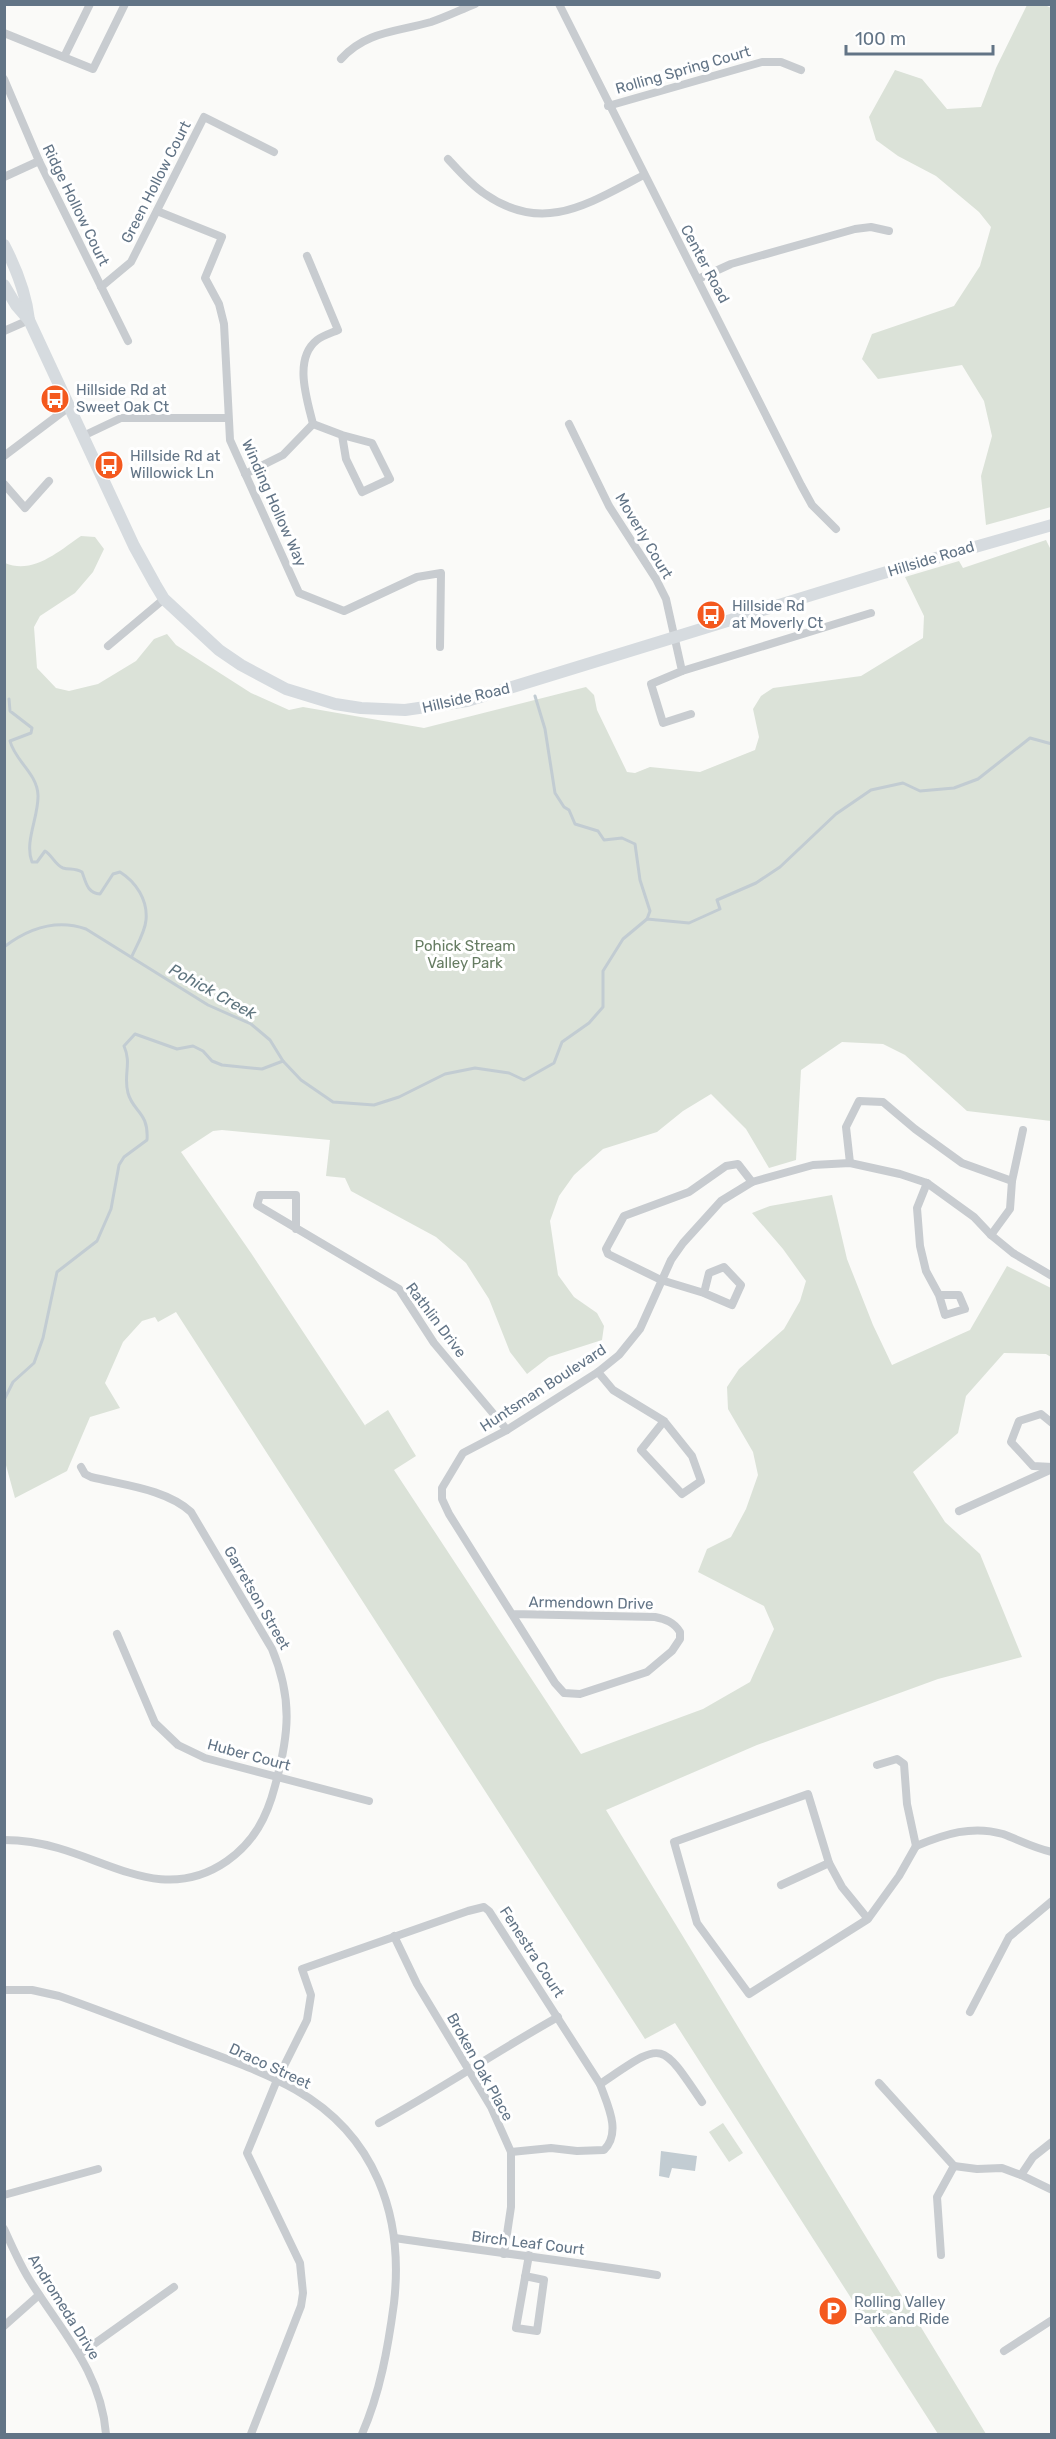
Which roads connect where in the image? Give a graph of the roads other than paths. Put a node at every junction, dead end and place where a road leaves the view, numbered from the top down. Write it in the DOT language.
graph roads {
  1 [pos="90,4"];
  2 [pos="125,4"];
  3 [pos="475,4"];
  4 [pos="559,4"];
  5 [pos="4,33"];
  6 [pos="64,57"];
  7 [pos="341,59"];
  8 [pos="801,70"];
  9 [pos="4,79"];
  10 [pos="608,106"];
  11 [pos="274,152"];
  12 [pos="448,159"];
  13 [pos="39,161"];
  14 [pos="644,176"];
  15 [pos="4,177"];
  16 [pos="157,211"];
  17 [pos="889,231"];
  18 [pos="4,245"];
  19 [pos="307,256"];
  20 [pos="698,279"];
  21 [pos="4,285"];
  22 [pos="101,287"];
  23 [pos="29,320"];
  24 [pos="4,331"];
  25 [pos="128,341"];
  26 [pos="69,407"];
  27 [pos="228,418"];
  28 [pos="313,424"];
  29 [pos="569,424"];
  30 [pos="342,435"];
  31 [pos="83,436"];
  32 [pos="4,456"];
  33 [pos="245,474"];
  34 [pos="49,481"];
  35 [pos="4,484"];
  36 [pos="1052,525"];
  37 [pos="836,529"];
  38 [pos="164,599"];
  39 [pos="871,613"];
  40 [pos="675,637"];
  41 [pos="108,646"];
  42 [pos="440,647"];
  43 [pos="682,671"];
  44 [pos="691,714"];
  45 [pos="1023,1130"];
  46 [pos="850,1163"];
  47 [pos="1012,1181"];
  48 [pos="752,1182"];
  49 [pos="927,1183"];
  50 [pos="296,1229"];
  51 [pos="991,1235"];
  52 [pos="1052,1276"];
  53 [pos="661,1280"];
  54 [pos="704,1293"];
  55 [pos="939,1295"];
  56 [pos="598,1372"];
  57 [pos="664,1420"];
  58 [pos="1052,1423"];
  59 [pos="507,1430"];
  60 [pos="464,1453"];
  61 [pos="81,1467"];
  62 [pos="1052,1468"];
  63 [pos="959,1511"];
  64 [pos="512,1614"];
  65 [pos="117,1635"];
  66 [pos="877,1765"];
  67 [pos="278,1777"];
  68 [pos="369,1801"];
  69 [pos="4,1840"];
  70 [pos="916,1846"];
  71 [pos="1052,1852"];
  72 [pos="829,1863"];
  73 [pos="781,1885"];
  74 [pos="1052,1901"];
  75 [pos="868,1919"];
  76 [pos="393,1936"];
  77 [pos="4,1990"];
  78 [pos="970,2012"];
  79 [pos="558,2017"];
  80 [pos="470,2070"];
  81 [pos="277,2080"];
  82 [pos="879,2083"];
  83 [pos="600,2084"];
  84 [pos="702,2102"];
  85 [pos="379,2123"];
  86 [pos="1052,2142"];
  87 [pos="511,2152"];
  88 [pos="954,2166"];
  89 [pos="98,2169"];
  90 [pos="1022,2175"];
  91 [pos="1052,2190"];
  92 [pos="4,2195"];
  93 [pos="4,2229"];
  94 [pos="395,2238"];
  95 [pos="504,2254"];
  96 [pos="529,2255"];
  97 [pos="941,2255"];
  98 [pos="657,2275"];
  99 [pos="525,2276"];
  100 [pos="174,2287"];
  101 [pos="39,2295"];
  102 [pos="1052,2320"];
  103 [pos="4,2326"];
  104 [pos="1004,2351"];
  105 [pos="80,2354"];
  106 [pos="106,2434"];
  107 [pos="251,2434"];
  108 [pos="362,2434"];
  1 -- 6 [label="street"];
  2 -- 6 [label="street"];
  3 -- 7 [label="street"];
  4 -- 10 [label="street, Center Road"];
  5 -- 6 [label="street"];
  8 -- 10 [label="street, Rolling Spring Court"];
  9 -- 13 [label="street, Ridge Hollow Court"];
  10 -- 14 [label="street, Center Road"];
  11 -- 16 [label="street, Green Hollow Court"];
  12 -- 14 [label="street"];
  13 -- 15 [label="street"];
  13 -- 22 [label="street, Ridge Hollow Court"];
  14 -- 20 [label="street, Center Road"];
  16 -- 22 [label="street, Green Hollow Court"];
  16 -- 27 [label="street, Winding Hollow Way"];
  17 -- 20 [label="street"];
  18 -- 23 [label="street, Hillside Road"];
  19 -- 28 [label="street"];
  20 -- 37 [label="street, Center Road"];
  21 -- 23 [label="street, Hillside Road"];
  22 -- 25 [label="street, Ridge Hollow Court"];
  23 -- 24 [label="street"];
  23 -- 26 [label="street, Hillside Road"];
  26 -- 31 [label="street, Hillside Road"];
  26 -- 32 [label="street"];
  27 -- 31 [label="street"];
  27 -- 33 [label="street, Winding Hollow Way"];
  28 -- 30 [label="street"];
  28 -- 33 [label="street"];
  29 -- 40 [label="street, Moverly Court"];
  30 -- 30 [label="street"];
  31 -- 38 [label="street, Hillside Road"];
  33 -- 42 [label="street, Winding Hollow Way"];
  34 -- 35 [label="street"];
  36 -- 40 [label="street, Hillside Road"];
  38 -- 40 [label="street, Hillside Road"];
  38 -- 41 [label="street"];
  39 -- 43 [label="street"];
  40 -- 43 [label="street, Moverly Court"];
  43 -- 44 [label="street"];
  45 -- 47 [label="street"];
  46 -- 47 [label="street"];
  46 -- 48 [label="street, Huntsman Boulevard"];
  46 -- 49 [label="street, Huntsman Boulevard"];
  47 -- 51 [label="street"];
  48 -- 53 [label="street, Huntsman Boulevard"];
  48 -- 53 [label="street"];
  49 -- 51 [label="street, Huntsman Boulevard"];
  49 -- 55 [label="street"];
  50 -- 50 [label="street, Rathlin Drive"];
  50 -- 59 [label="street, Rathlin Drive"];
  51 -- 52 [label="street, Huntsman Boulevard"];
  53 -- 54 [label="street"];
  53 -- 56 [label="street, Huntsman Boulevard"];
  54 -- 54 [label="street"];
  56 -- 57 [label="street"];
  56 -- 59 [label="street, Huntsman Boulevard"];
  57 -- 57 [label="street"];
  58 -- 62 [label="street"];
  59 -- 60 [label="street, Huntsman Boulevard"];
  60 -- 64 [label="street, Armendown Drive"];
  61 -- 67 [label="street, Garretson Street"];
  62 -- 63 [label="street"];
  64 -- 64 [label="street, Armendown Drive"];
  65 -- 67 [label="street, Huber Court"];
  66 -- 70 [label="street"];
  67 -- 68 [label="street, Huber Court"];
  67 -- 69 [label="street, Garretson Street"];
  70 -- 71 [label="street"];
  70 -- 75 [label="street"];
  72 -- 73 [label="street"];
  72 -- 75 [label="street"];
  72 -- 75 [label="street"];
  74 -- 78 [label="street"];
  76 -- 79 [label="street, Fenestra Court"];
  76 -- 80 [label="street, Broken Oak Place"];
  76 -- 81 [label="street, Fenestra Court"];
  77 -- 81 [label="street, Draco Street"];
  79 -- 80 [label="street"];
  79 -- 83 [label="street, Fenestra Court"];
  80 -- 85 [label="street"];
  80 -- 87 [label="street, Broken Oak Place"];
  81 -- 94 [label="street, Draco Street"];
  81 -- 107 [label="street"];
  82 -- 88 [label="street"];
  83 -- 84 [label="street"];
  83 -- 87 [label="street, Fenestra Court"];
  86 -- 90 [label="street"];
  87 -- 95 [label="street, Broken Oak Place"];
  88 -- 90 [label="street"];
  88 -- 97 [label="street"];
  89 -- 92 [label="street"];
  90 -- 91 [label="street"];
  93 -- 101 [label="street, Andromeda Drive"];
  94 -- 95 [label="street, Birch Leaf Court"];
  94 -- 108 [label="street, Draco Street"];
  95 -- 96 [label="street, Birch Leaf Court"];
  96 -- 98 [label="street, Birch Leaf Court"];
  96 -- 99 [label="street"];
  99 -- 99 [label="street"];
  100 -- 105 [label="street"];
  101 -- 103 [label="street"];
  101 -- 105 [label="street, Andromeda Drive"];
  102 -- 104 [label="street"];
  105 -- 106 [label="street, Andromeda Drive"];
}
